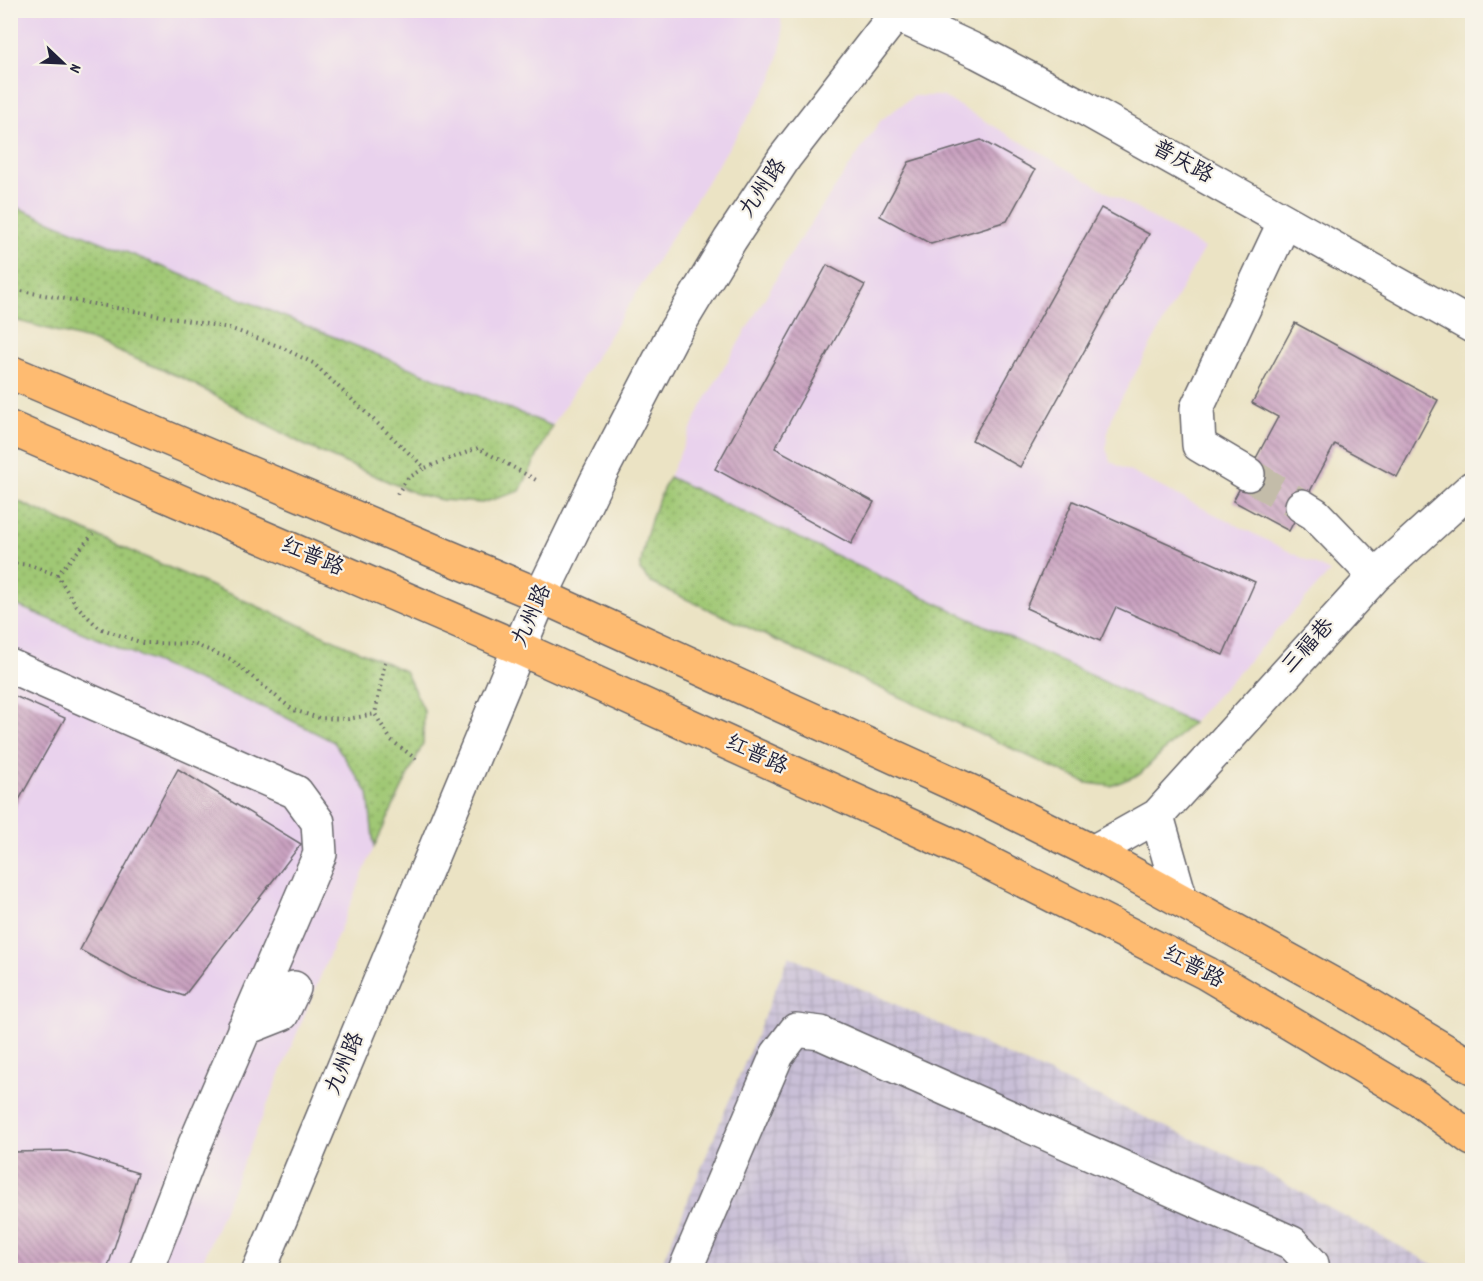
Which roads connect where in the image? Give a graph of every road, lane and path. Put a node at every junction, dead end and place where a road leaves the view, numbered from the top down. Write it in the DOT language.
graph roads {
  1 [pos="894,12"];
  2 [pos="1285,221"];
  3 [pos="10,289"];
  4 [pos="1473,326"];
  5 [pos="10,372"];
  6 [pos="10,428"];
  7 [pos="425,468"];
  8 [pos="1248,474"];
  9 [pos="538,481"];
  10 [pos="1473,488"];
  11 [pos="397,494"];
  12 [pos="1302,506"];
  13 [pos="93,534"];
  14 [pos="10,563"];
  15 [pos="57,575"];
  16 [pos="1374,576"];
  17 [pos="541,596"];
  18 [pos="519,648"];
  19 [pos="385,662"];
  20 [pos="10,666"];
  21 [pos="375,714"];
  22 [pos="416,759"];
  23 [pos="1157,816"];
  24 [pos="1093,852"];
  25 [pos="1181,900"];
  26 [pos="294,988"];
  27 [pos="243,1029"];
  28 [pos="1473,1067"];
  29 [pos="1473,1139"];
  30 [pos="146,1270"];
  31 [pos="259,1270"];
  32 [pos="685,1270"];
  33 [pos="1313,1270"];
  1 -- 2 [label="street, 普庆路"];
  1 -- 17 [label="street, 九州路"];
  2 -- 4 [label="street, 普庆路"];
  2 -- 8 [label="street"];
  3 -- 7 [label="path"];
  5 -- 17 [label="main road"];
  6 -- 18 [label="main road, 红普路"];
  7 -- 9 [label="path"];
  7 -- 11 [label="path"];
  10 -- 16 [label="street, 三福巷"];
  12 -- 16 [label="street"];
  13 -- 15 [label="path"];
  14 -- 15 [label="path"];
  15 -- 21 [label="path"];
  16 -- 23 [label="street, 三福巷"];
  17 -- 18 [label="street, 九州路"];
  17 -- 24 [label="main road"];
  18 -- 29 [label="main road, 红普路"];
  18 -- 31 [label="street, 九州路"];
  19 -- 21 [label="path"];
  20 -- 27 [label="street"];
  21 -- 22 [label="path"];
  23 -- 24 [label="street, 三福巷"];
  23 -- 25 [label="street"];
  24 -- 25 [label="main road"];
  25 -- 28 [label="main road"];
  26 -- 27 [label="street"];
  27 -- 30 [label="street"];
  32 -- 33 [label="street"];
}
